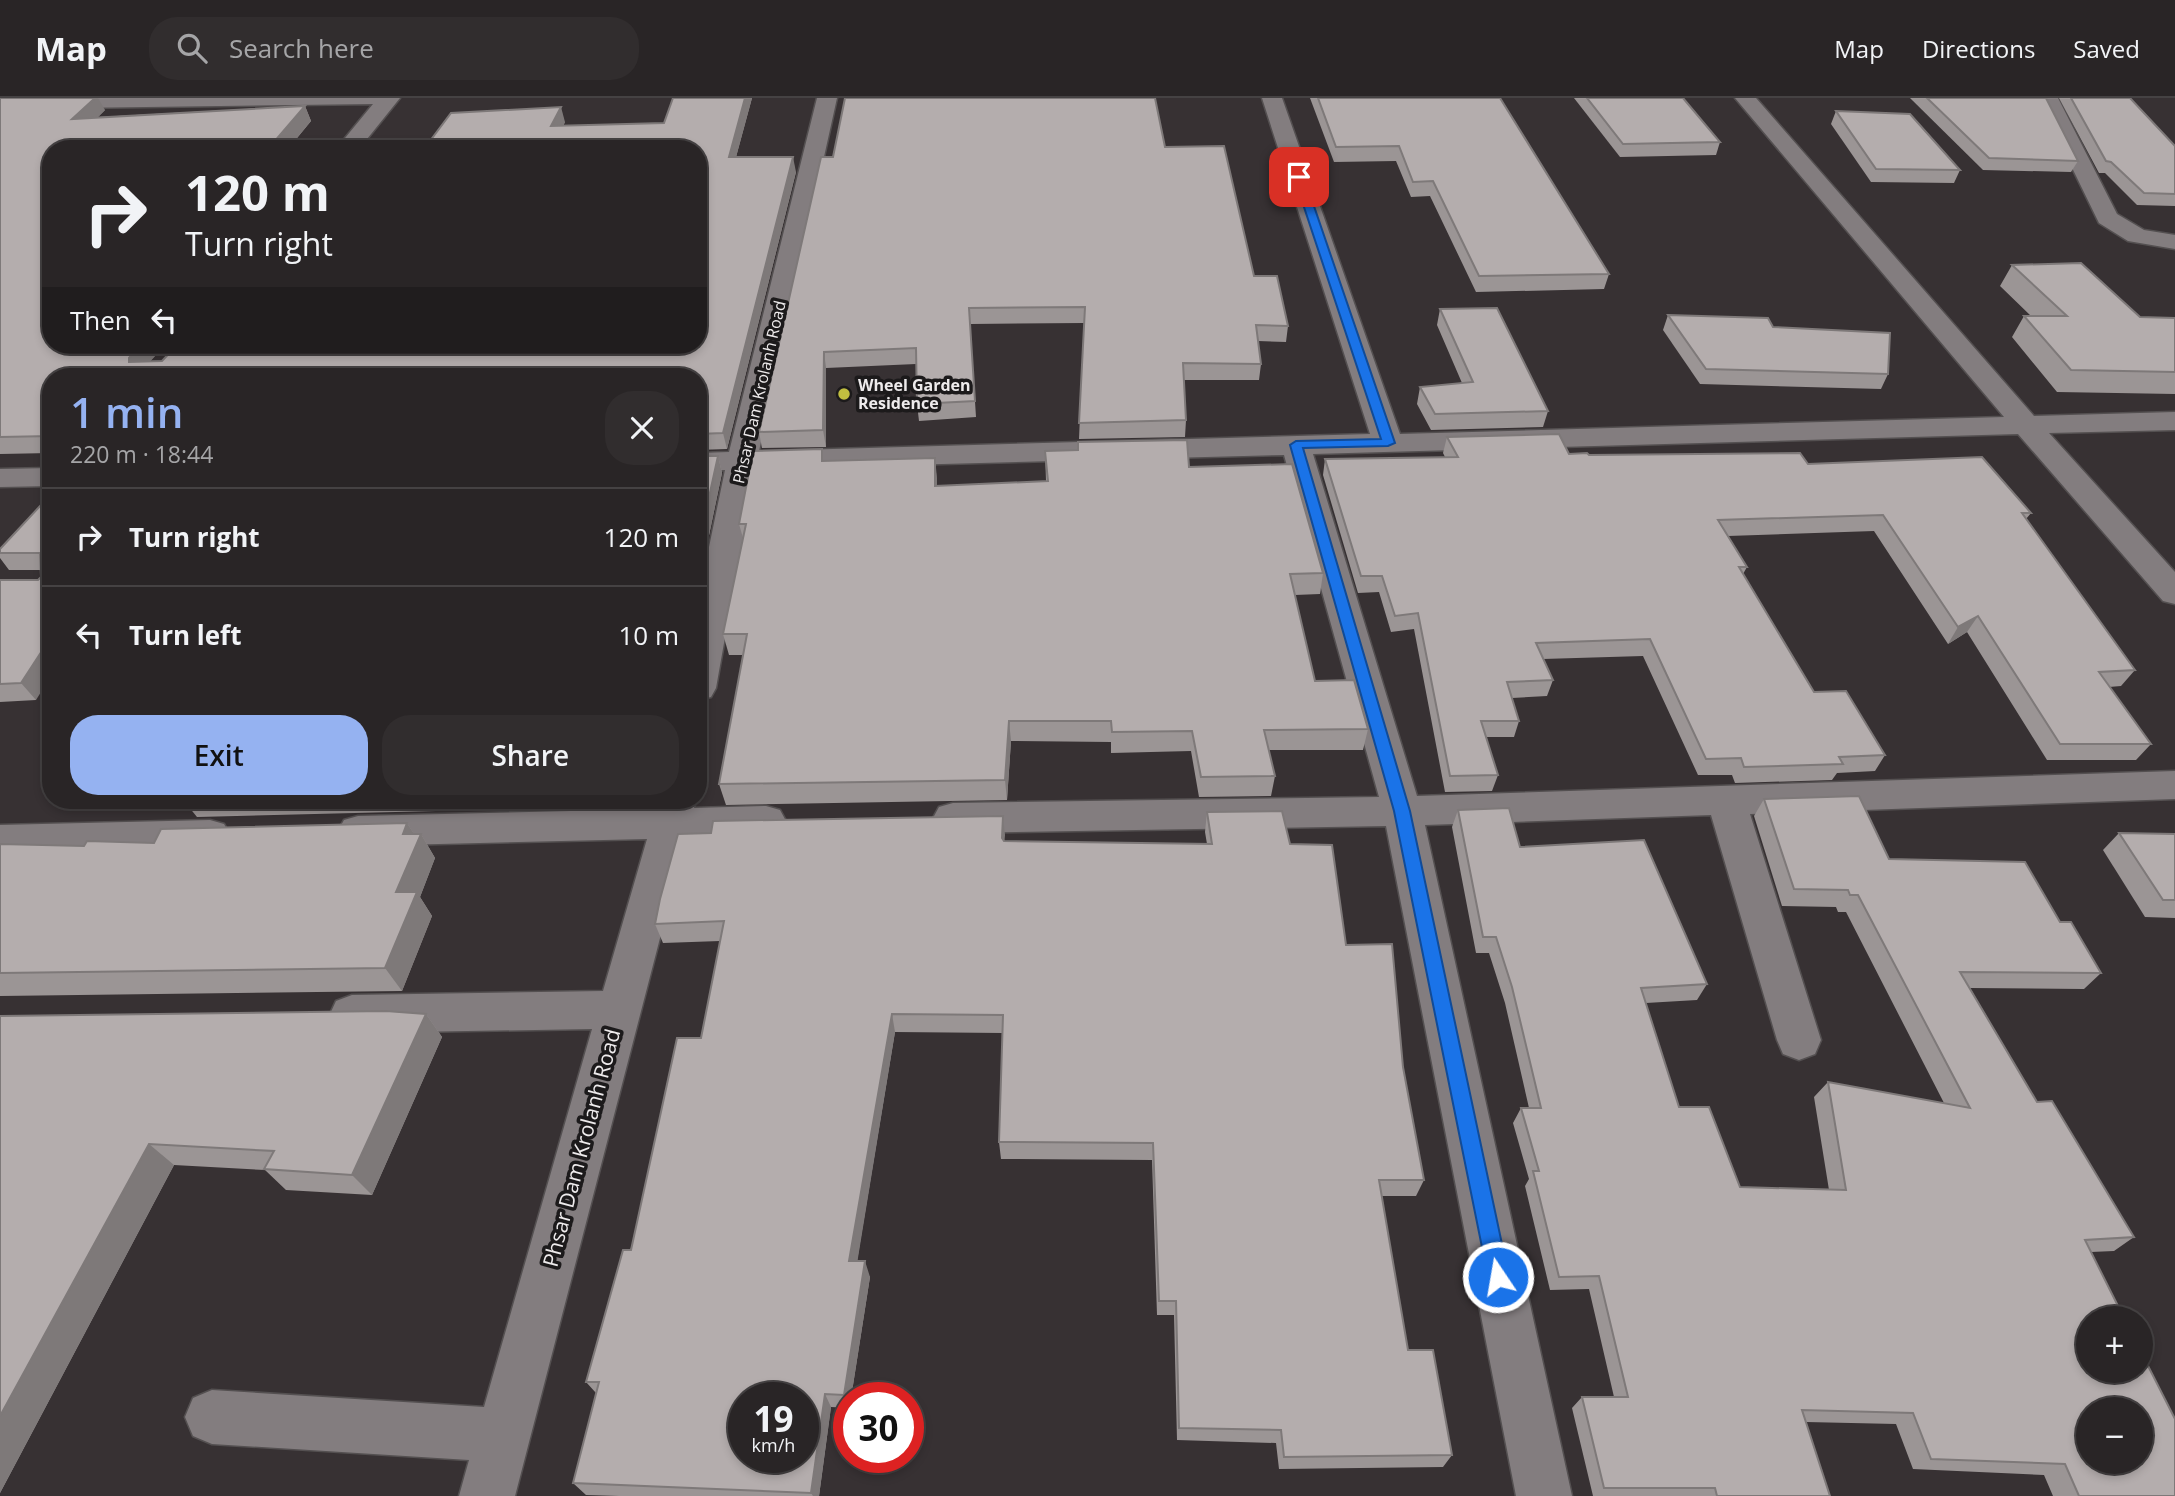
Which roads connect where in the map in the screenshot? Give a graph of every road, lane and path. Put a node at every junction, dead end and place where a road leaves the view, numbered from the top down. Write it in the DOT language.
graph roads {
  1 [pos="389,98"];
  2 [pos="827,98"];
  3 [pos="1272,98"];
  4 [pos="1745,98"];
  5 [pos="2048,98"];
  6 [pos="0,103"];
  7 [pos="354,140"];
  8 [pos="2175,243"];
  9 [pos="2175,421"];
  10 [pos="2024,423"];
  11 [pos="1388,443"];
  12 [pos="1296,445"];
  13 [pos="742,461"];
  14 [pos="707,463"];
  15 [pos="42,477"];
  16 [pos="0,478"];
  17 [pos="2175,593"];
  18 [pos="707,642"];
  19 [pos="2175,785"];
  20 [pos="1726,800"];
  21 [pos="675,811"];
  22 [pos="1402,811"];
  23 [pos="920,819"];
  24 [pos="796,821"];
  25 [pos="329,831"];
  26 [pos="247,834"];
  27 [pos="0,840"];
  28 [pos="620,1010"];
  29 [pos="317,1014"];
  30 [pos="1799,1040"];
  31 [pos="212,1417"];
  32 [pos="503,1435"];
  33 [pos="487,1496"];
  34 [pos="1544,1496"];
  1 -- 6 [label="street"];
  1 -- 7 [label="street"];
  2 -- 13 [label="street, Phsar Dam Krolanh Road"];
  3 -- 11 [label="street"];
  4 -- 10 [label="street"];
  5 -- 8 [label="street"];
  9 -- 10 [label="street"];
  10 -- 11 [label="street"];
  10 -- 17 [label="street"];
  11 -- 12 [label="street"];
  12 -- 13 [label="street"];
  12 -- 22 [label="street"];
  13 -- 14 [label="street"];
  13 -- 18 [label="street, Phsar Dam Krolanh Road"];
  15 -- 16 [label="street"];
  19 -- 20 [label="street"];
  20 -- 22 [label="street"];
  20 -- 30 [label="street"];
  21 -- 24 [label="street"];
  21 -- 25 [label="street"];
  21 -- 28 [label="street, Phsar Dam Krolanh Road"];
  22 -- 23 [label="street"];
  22 -- 34 [label="street"];
  26 -- 27 [label="street"];
  28 -- 29 [label="street"];
  28 -- 32 [label="street, Phsar Dam Krolanh Road"];
  31 -- 32 [label="street"];
  32 -- 33 [label="street, Phsar Dam Krolanh Road"];
}
